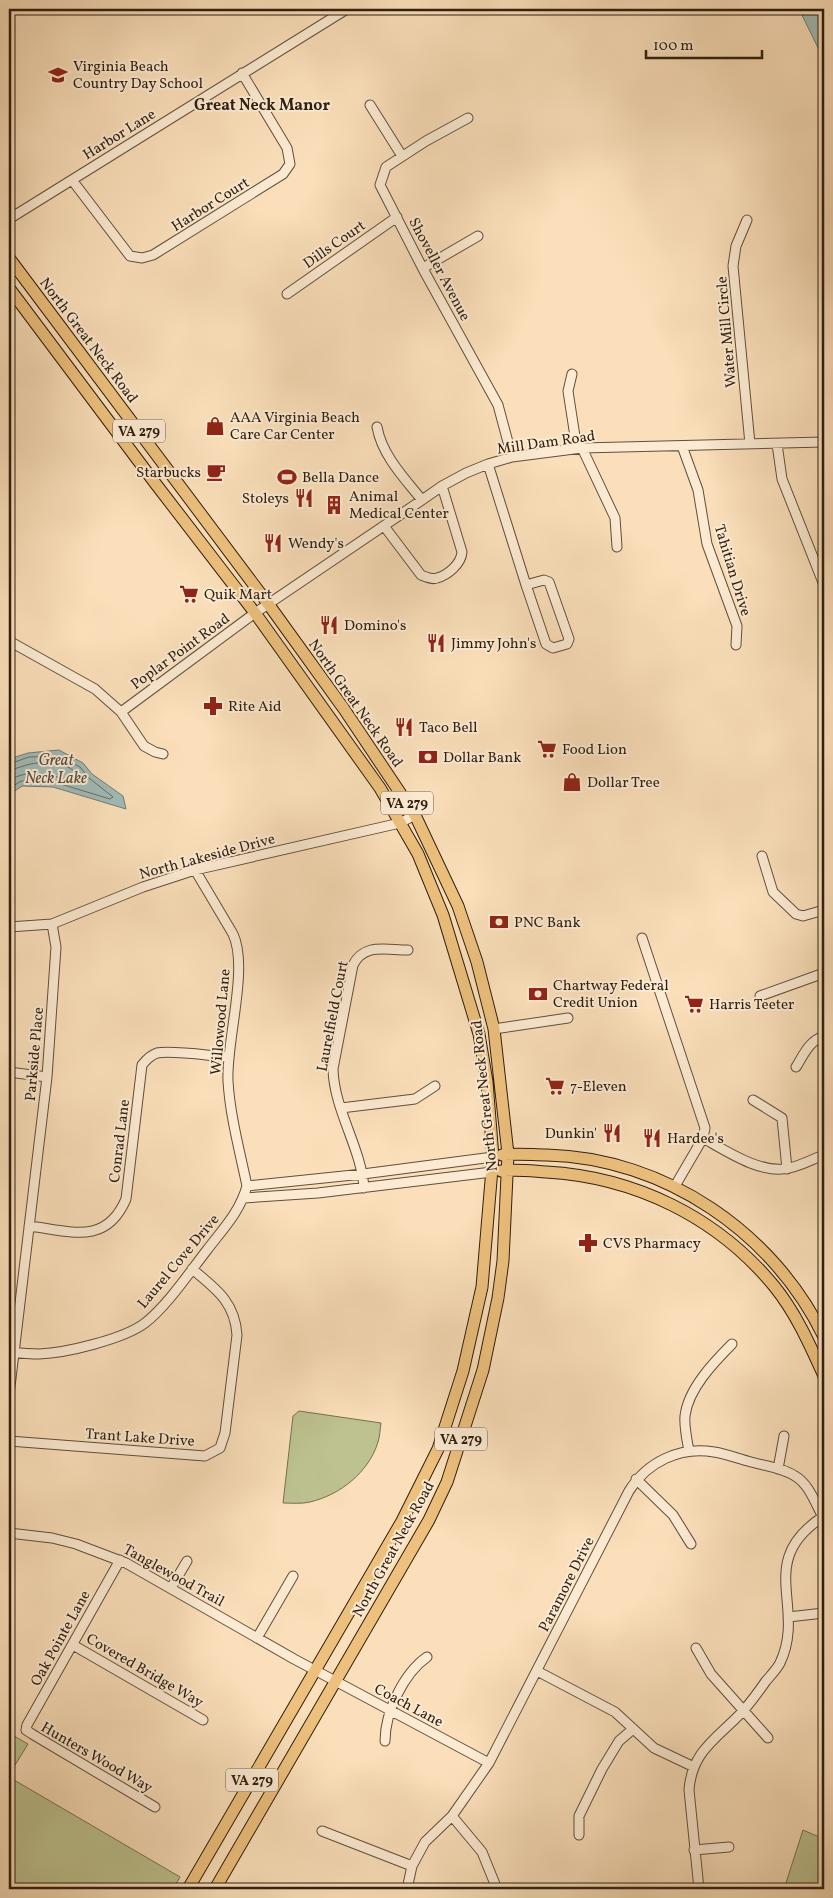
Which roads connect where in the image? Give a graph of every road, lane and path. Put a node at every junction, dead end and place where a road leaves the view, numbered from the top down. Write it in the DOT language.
graph roads {
  1 [pos="347,9"];
  2 [pos="242,73"];
  3 [pos="370,105"];
  4 [pos="468,118"];
  5 [pos="402,156"];
  6 [pos="72,180"];
  7 [pos="396,217"];
  8 [pos="9,219"];
  9 [pos="747,220"];
  10 [pos="478,236"];
  11 [pos="9,258"];
  12 [pos="422,268"];
  13 [pos="9,288"];
  14 [pos="287,294"];
  15 [pos="572,374"];
  16 [pos="377,427"];
  17 [pos="824,442"];
  18 [pos="750,444"];
  19 [pos="776,444"];
  20 [pos="682,446"];
  21 [pos="582,448"];
  22 [pos="512,457"];
  23 [pos="488,464"];
  24 [pos="442,486"];
  25 [pos="422,500"];
  26 [pos="384,526"];
  27 [pos="617,547"];
  28 [pos="526,585"];
  29 [pos="824,585"];
  30 [pos="269,605"];
  31 [pos="255,613"];
  32 [pos="9,641"];
  33 [pos="736,645"];
  34 [pos="121,712"];
  35 [pos="163,754"];
  36 [pos="415,816"];
  37 [pos="400,823"];
  38 [pos="762,856"];
  39 [pos="195,870"];
  40 [pos="824,910"];
  41 [pos="52,924"];
  42 [pos="9,927"];
  43 [pos="642,938"];
  44 [pos="408,950"];
  45 [pos="824,973"];
  46 [pos="760,996"];
  47 [pos="568,1018"];
  48 [pos="494,1029"];
  49 [pos="824,1036"];
  50 [pos="228,1058"];
  51 [pos="796,1067"];
  52 [pos="9,1072"];
  53 [pos="47,1077"];
  54 [pos="435,1086"];
  55 [pos="753,1100"];
  56 [pos="341,1108"];
  57 [pos="703,1138"];
  58 [pos="824,1153"];
  59 [pos="508,1154"];
  60 [pos="493,1157"];
  61 [pos="787,1169"];
  62 [pos="508,1170"];
  63 [pos="492,1172"];
  64 [pos="363,1174"];
  65 [pos="247,1186"];
  66 [pos="675,1186"];
  67 [pos="364,1188"];
  68 [pos="244,1198"];
  69 [pos="29,1226"];
  70 [pos="192,1269"];
  71 [pos="824,1337"];
  72 [pos="732,1344"];
  73 [pos="11,1352"];
  74 [pos="824,1376"];
  75 [pos="9,1395"];
  76 [pos="784,1436"];
  77 [pos="9,1441"];
  78 [pos="689,1451"];
  79 [pos="778,1469"];
  80 [pos="636,1479"];
  81 [pos="823,1516"];
  82 [pos="9,1533"];
  83 [pos="691,1544"];
  84 [pos="120,1560"];
  85 [pos="187,1561"];
  86 [pos="293,1576"];
  87 [pos="171,1588"];
  88 [pos="824,1613"];
  89 [pos="788,1618"];
  90 [pos="258,1638"];
  91 [pos="73,1644"];
  92 [pos="696,1648"];
  93 [pos="428,1657"];
  94 [pos="316,1671"];
  95 [pos="537,1671"];
  96 [pos="336,1682"];
  97 [pos="390,1710"];
  98 [pos="743,1711"];
  99 [pos="203,1720"];
  100 [pos="633,1729"];
  101 [pos="26,1730"];
  102 [pos="768,1738"];
  103 [pos="385,1741"];
  104 [pos="489,1764"];
  105 [pos="694,1767"];
  106 [pos="155,1807"];
  107 [pos="452,1816"];
  108 [pos="322,1831"];
  109 [pos="579,1835"];
  110 [pos="729,1847"];
  111 [pos="694,1850"];
  112 [pos="412,1866"];
  113 [pos="188,1889"];
  114 [pos="215,1889"];
  115 [pos="407,1889"];
  116 [pos="497,1889"];
  117 [pos="699,1889"];
  1 -- 2 [label="street, Harbor Lane"];
  2 -- 6 [label="street, Harbor Lane"];
  2 -- 6 [label="street, Harbor Court"];
  3 -- 5 [label="street"];
  4 -- 5 [label="street, Shoveller Avenue"];
  5 -- 7 [label="street, Shoveller Avenue"];
  6 -- 8 [label="street, Harbor Lane"];
  7 -- 12 [label="street, Shoveller Avenue"];
  7 -- 14 [label="street, Dills Court"];
  9 -- 18 [label="street, Water Mill Circle"];
  10 -- 12 [label="street"];
  11 -- 30 [label="main road, North Great Neck Road / VA 279"];
  12 -- 22 [label="street, Shoveller Avenue"];
  13 -- 31 [label="main road, North Great Neck Road / VA 279"];
  15 -- 21 [label="street"];
  16 -- 25 [label="street"];
  17 -- 19 [label="street, Mill Dam Road"];
  18 -- 19 [label="street, Mill Dam Road"];
  18 -- 20 [label="street, Mill Dam Road"];
  19 -- 29 [label="street"];
  20 -- 21 [label="street, Mill Dam Road"];
  20 -- 33 [label="street, Tahitian Drive"];
  21 -- 22 [label="street, Mill Dam Road"];
  21 -- 27 [label="street"];
  22 -- 23 [label="street, Mill Dam Road"];
  23 -- 24 [label="street, Mill Dam Road"];
  23 -- 28 [label="street"];
  24 -- 25 [label="street, Mill Dam Road"];
  24 -- 26 [label="street"];
  25 -- 26 [label="street, Mill Dam Road"];
  26 -- 30 [label="street, Mill Dam Road"];
  28 -- 28 [label="street"];
  30 -- 31 [label="street, Mill Dam Road"];
  30 -- 36 [label="main road, North Great Neck Road / VA 279"];
  31 -- 34 [label="street, Poplar Point Road"];
  31 -- 37 [label="main road, North Great Neck Road / VA 279"];
  32 -- 34 [label="street"];
  34 -- 35 [label="street"];
  36 -- 37 [label="street, North Lakeside Drive"];
  36 -- 48 [label="main road, North Great Neck Road / VA 279"];
  37 -- 39 [label="street, North Lakeside Drive"];
  37 -- 60 [label="main road, North Great Neck Road / VA 279"];
  38 -- 40 [label="street"];
  39 -- 41 [label="street, North Lakeside Drive"];
  39 -- 50 [label="street, Willowood Lane"];
  41 -- 42 [label="street, North Lakeside Drive"];
  41 -- 53 [label="street, Parkside Place"];
  43 -- 57 [label="street"];
  44 -- 56 [label="street, Laurelfield Court"];
  45 -- 46 [label="street"];
  47 -- 48 [label="street"];
  48 -- 59 [label="main road, North Great Neck Road / VA 279"];
  49 -- 51 [label="street"];
  50 -- 65 [label="street, Willowood Lane"];
  50 -- 69 [label="street, Conrad Lane"];
  52 -- 53 [label="street"];
  53 -- 69 [label="street, Parkside Place"];
  54 -- 56 [label="street"];
  55 -- 61 [label="street"];
  56 -- 64 [label="street, Laurelfield Court"];
  57 -- 61 [label="street"];
  57 -- 66 [label="street"];
  58 -- 61 [label="street"];
  59 -- 60 [label="main road"];
  59 -- 62 [label="main road, North Great Neck Road / VA 279"];
  59 -- 66 [label="main road"];
  60 -- 63 [label="main road, North Great Neck Road / VA 279"];
  60 -- 64 [label="street"];
  62 -- 63 [label="main road"];
  62 -- 74 [label="main road"];
  62 -- 96 [label="main road, North Great Neck Road / VA 279"];
  63 -- 67 [label="street"];
  63 -- 94 [label="main road, North Great Neck Road / VA 279"];
  64 -- 65 [label="street"];
  64 -- 67 [label="street, Laurelfield Court"];
  65 -- 68 [label="street, Laurel Cove Drive"];
  66 -- 71 [label="main road"];
  67 -- 68 [label="street"];
  68 -- 70 [label="street, Laurel Cove Drive"];
  69 -- 73 [label="street, Parkside Place"];
  70 -- 73 [label="street, Laurel Cove Drive"];
  70 -- 77 [label="street, Trant Lake Drive"];
  72 -- 78 [label="street"];
  73 -- 75 [label="street, Parkside Place"];
  76 -- 79 [label="street"];
  78 -- 79 [label="street, Paramore Drive"];
  78 -- 80 [label="street, Paramore Drive"];
  79 -- 81 [label="street, Paramore Drive"];
  80 -- 83 [label="street"];
  80 -- 95 [label="street, Paramore Drive"];
  81 -- 89 [label="street, Paramore Drive"];
  82 -- 84 [label="street, Tanglewood Trail"];
  84 -- 87 [label="street, Tanglewood Trail"];
  84 -- 91 [label="street, Oak Pointe Lane"];
  85 -- 87 [label="street"];
  86 -- 90 [label="street"];
  87 -- 90 [label="street, Tanglewood Trail"];
  88 -- 89 [label="street"];
  89 -- 98 [label="street, Paramore Drive"];
  90 -- 94 [label="street, Tanglewood Trail"];
  91 -- 99 [label="street, Covered Bridge Way"];
  91 -- 101 [label="street, Oak Pointe Lane"];
  92 -- 98 [label="street"];
  93 -- 97 [label="street"];
  94 -- 96 [label="street, Coach Lane"];
  94 -- 113 [label="main road, North Great Neck Road / VA 279"];
  95 -- 100 [label="street"];
  95 -- 104 [label="street, Paramore Drive"];
  96 -- 97 [label="street, Coach Lane"];
  96 -- 114 [label="main road, North Great Neck Road / VA 279"];
  97 -- 103 [label="street"];
  97 -- 104 [label="street, Coach Lane"];
  98 -- 102 [label="street"];
  98 -- 105 [label="street, Paramore Drive"];
  100 -- 105 [label="street"];
  100 -- 109 [label="street"];
  101 -- 106 [label="street, Hunters Wood Way"];
  104 -- 107 [label="street, Paramore Drive"];
  105 -- 111 [label="street, Paramore Drive"];
  107 -- 112 [label="street, Paramore Drive"];
  107 -- 116 [label="street"];
  108 -- 112 [label="street"];
  110 -- 111 [label="street"];
  111 -- 117 [label="street, Paramore Drive"];
  112 -- 115 [label="street, Paramore Drive"];
}
